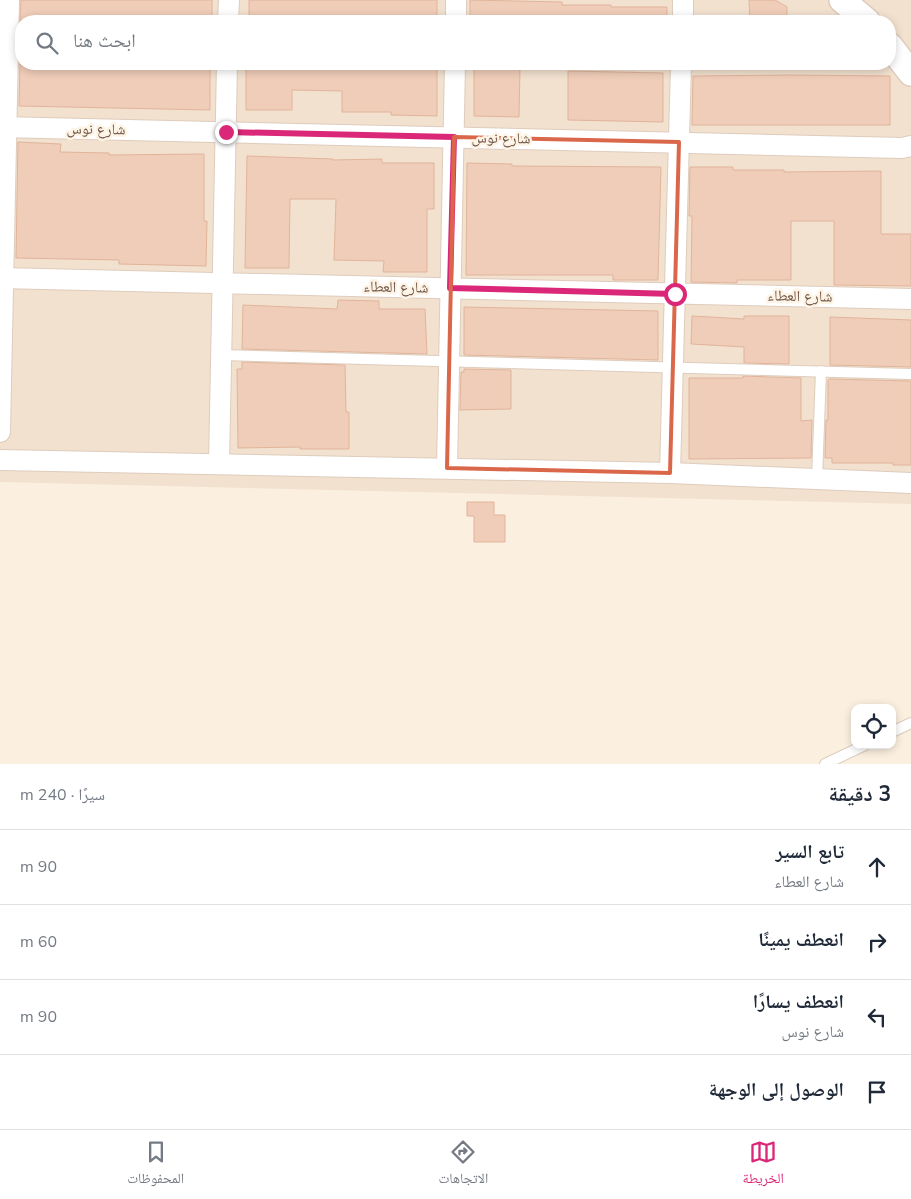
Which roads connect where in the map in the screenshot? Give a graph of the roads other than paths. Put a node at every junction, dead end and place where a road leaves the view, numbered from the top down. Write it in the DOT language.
graph roads {
  1 [pos="9,0"];
  2 [pos="229,0"];
  3 [pos="456,0"];
  4 [pos="683,0"];
  5 [pos="842,0"];
  6 [pos="228,15"];
  7 [pos="456,15"];
  8 [pos="683,15"];
  9 [pos="860,15"];
  10 [pos="896,54"];
  11 [pos="227,70"];
  12 [pos="455,70"];
  13 [pos="681,70"];
  14 [pos="911,73"];
  15 [pos="3,127"];
  16 [pos="226,132"];
  17 [pos="454,137"];
  18 [pos="679,142"];
  19 [pos="911,146"];
  20 [pos="2,278"];
  21 [pos="222,283"];
  22 [pos="450,288"];
  23 [pos="675,294"];
  24 [pos="911,299"];
  25 [pos="221,355"];
  26 [pos="449,361"];
  27 [pos="673,367"];
  28 [pos="821,371"];
  29 [pos="911,374"];
  30 [pos="0,432"];
  31 [pos="0,460"];
  32 [pos="219,464"];
  33 [pos="447,468"];
  34 [pos="670,473"];
  35 [pos="817,479"];
  36 [pos="911,483"];
  37 [pos="911,723"];
  38 [pos="896,730"];
  39 [pos="857,749"];
  40 [pos="825,764"];
  1 -- 15 [label="street"];
  2 -- 6 [label="street"];
  3 -- 7 [label="street"];
  4 -- 8 [label="street"];
  5 -- 9 [label="street"];
  10 -- 14 [label="street"];
  11 -- 16 [label="street"];
  12 -- 17 [label="street"];
  13 -- 18 [label="street"];
  15 -- 16 [label="street, شارع نوس"];
  15 -- 20 [label="street"];
  16 -- 17 [label="street, شارع نوس"];
  16 -- 21 [label="street"];
  17 -- 18 [label="street, شارع نوس"];
  17 -- 22 [label="street"];
  18 -- 19 [label="street, شارع نوس"];
  18 -- 23 [label="street"];
  20 -- 21 [label="street, شارع العطاء"];
  20 -- 30 [label="street"];
  21 -- 22 [label="street, شارع العطاء"];
  21 -- 25 [label="street"];
  22 -- 23 [label="street, شارع العطاء"];
  22 -- 26 [label="street"];
  23 -- 24 [label="street, شارع العطاء"];
  23 -- 27 [label="street"];
  25 -- 26 [label="lane"];
  25 -- 32 [label="street"];
  26 -- 27 [label="lane"];
  26 -- 33 [label="street"];
  27 -- 28 [label="lane"];
  27 -- 34 [label="street"];
  28 -- 29 [label="lane"];
  28 -- 35 [label="lane"];
  31 -- 32 [label="street"];
  32 -- 33 [label="street"];
  33 -- 34 [label="street"];
  34 -- 35 [label="street"];
  35 -- 36 [label="street"];
  37 -- 38 [label="lane"];
  39 -- 40 [label="lane"];
}
